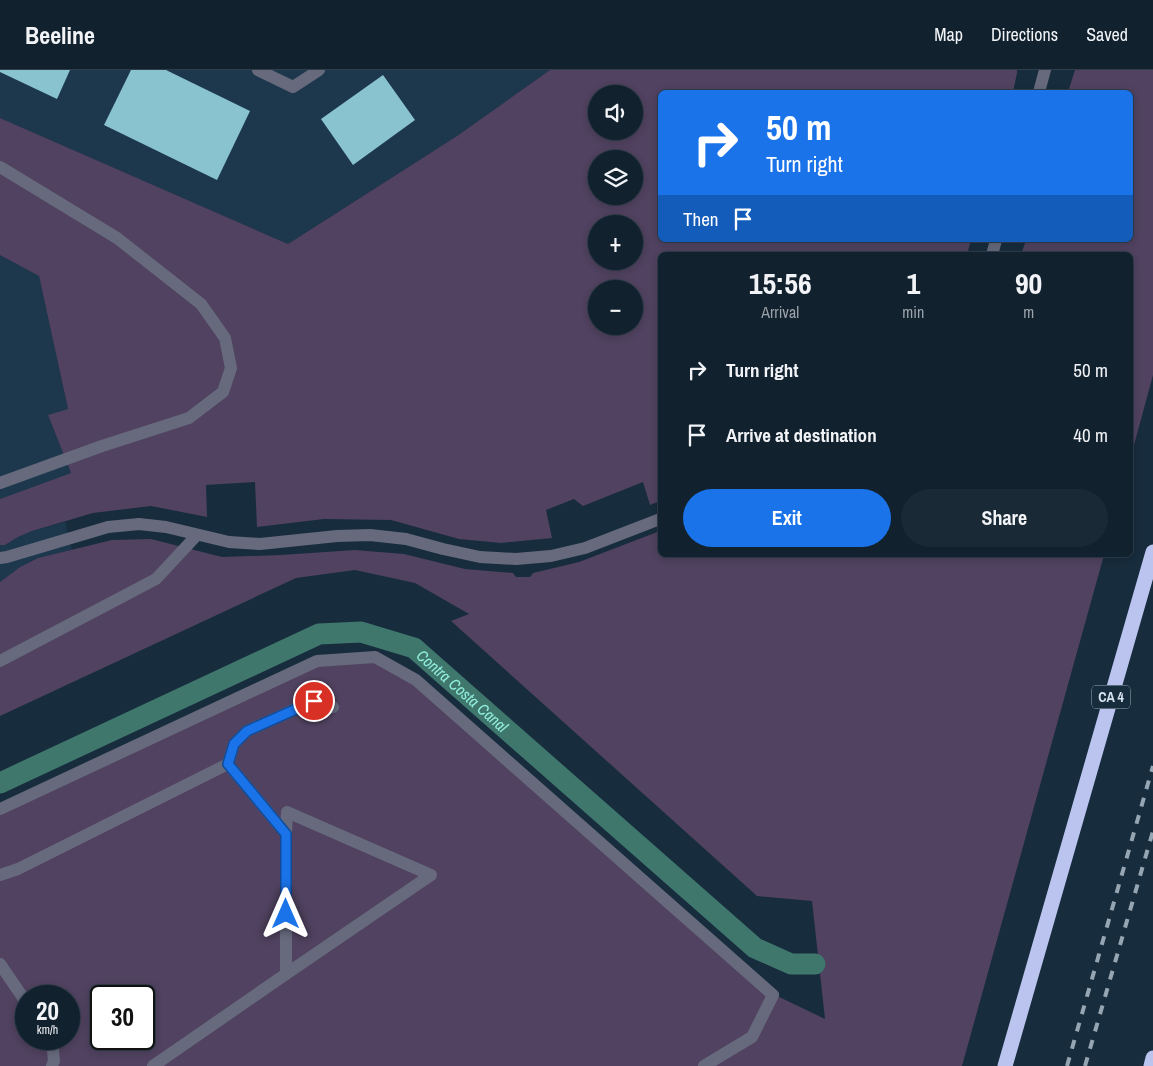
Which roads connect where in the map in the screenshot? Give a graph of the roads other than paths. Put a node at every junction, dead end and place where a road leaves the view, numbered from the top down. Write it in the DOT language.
graph roads {
  1 [pos="258,70"];
  2 [pos="319,70"];
  3 [pos="1045,70"];
  4 [pos="1040,90"];
  5 [pos="0,166"];
  6 [pos="0,483"];
  7 [pos="658,520"];
  8 [pos="197,535"];
  9 [pos="1153,552"];
  10 [pos="0,558"];
  11 [pos="0,662"];
  12 [pos="333,707"];
  13 [pos="228,764"];
  14 [pos="0,808"];
  15 [pos="286,834"];
  16 [pos="0,875"];
  17 [pos="0,964"];
  18 [pos="286,974"];
  19 [pos="15,986"];
  20 [pos="53,1050"];
  21 [pos="1153,1058"];
  22 [pos="52,1066"];
  23 [pos="153,1066"];
  24 [pos="704,1066"];
  25 [pos="1005,1066"];
  26 [pos="1151,1066"];
  1 -- 2 [label="street"];
  3 -- 4 [label="street"];
  5 -- 6 [label="street"];
  7 -- 8 [label="street"];
  8 -- 10 [label="street"];
  8 -- 11 [label="street"];
  9 -- 25 [label="highway, CA 4"];
  12 -- 13 [label="street"];
  13 -- 15 [label="street"];
  13 -- 16 [label="street"];
  14 -- 24 [label="street"];
  15 -- 18 [label="street"];
  15 -- 18 [label="street"];
  17 -- 19 [label="street"];
  18 -- 23 [label="street"];
  20 -- 22 [label="street"];
  21 -- 26 [label="highway"];
}
